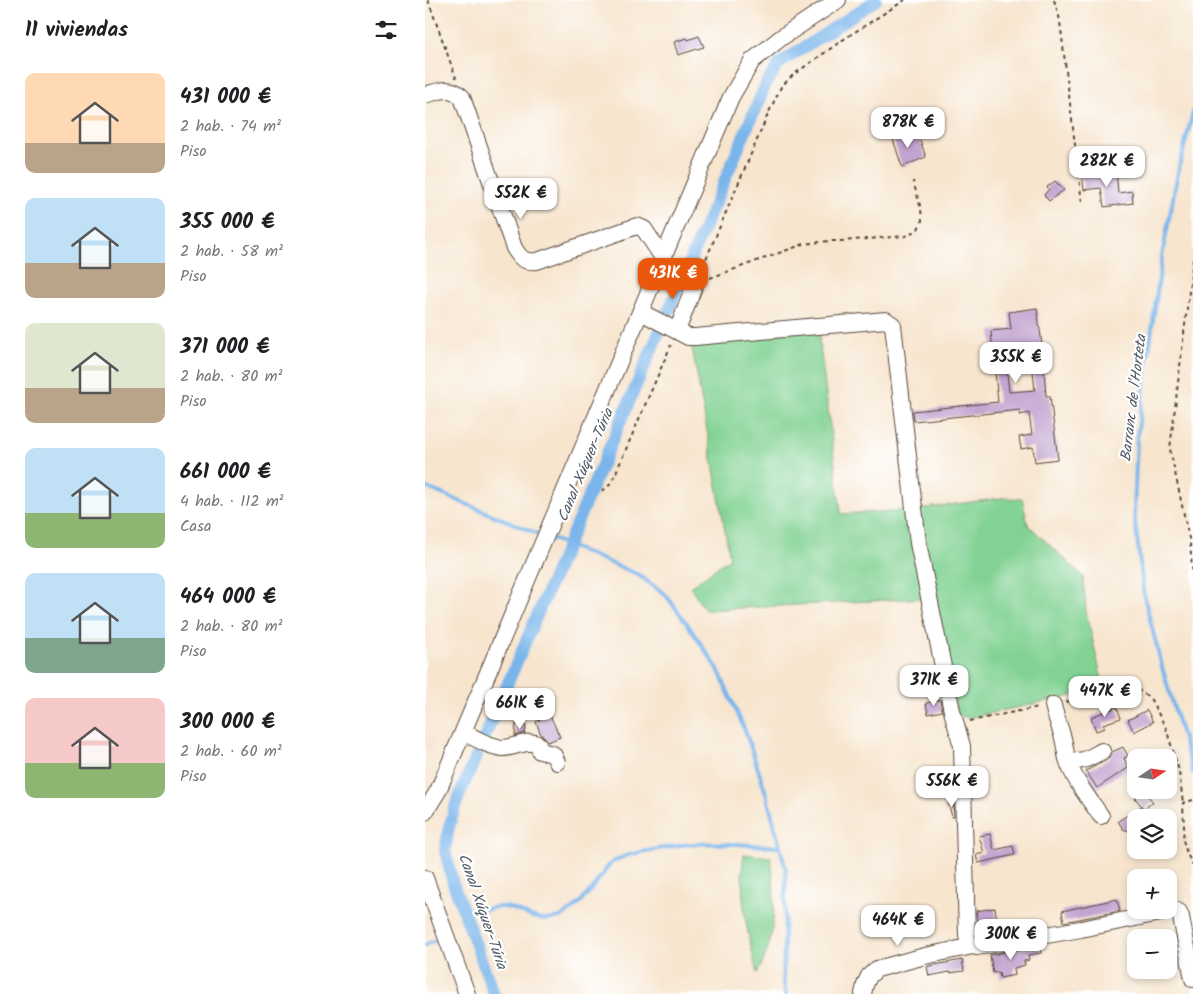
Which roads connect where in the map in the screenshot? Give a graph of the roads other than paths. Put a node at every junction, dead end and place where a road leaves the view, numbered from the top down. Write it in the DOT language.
graph roads {
  1 [pos="837,0"];
  2 [pos="425,95"];
  3 [pos="663,258"];
  4 [pos="697,281"];
  5 [pos="641,312"];
  6 [pos="675,330"];
  7 [pos="1053,705"];
  8 [pos="468,735"];
  9 [pos="1102,751"];
  10 [pos="1067,760"];
  11 [pos="557,762"];
  12 [pos="425,812"];
  13 [pos="1101,816"];
  14 [pos="425,878"];
  15 [pos="973,946"];
  16 [pos="1193,979"];
  17 [pos="467,994"];
  18 [pos="863,994"];
  1 -- 3 [label="street"];
  2 -- 3 [label="street"];
  3 -- 5 [label="street"];
  4 -- 6 [label="street"];
  5 -- 6 [label="street"];
  5 -- 8 [label="street"];
  6 -- 15 [label="street"];
  7 -- 10 [label="street"];
  8 -- 11 [label="street"];
  8 -- 12 [label="street"];
  9 -- 10 [label="street"];
  10 -- 13 [label="street"];
  14 -- 17 [label="street"];
  15 -- 16 [label="street"];
  15 -- 18 [label="street"];
}
